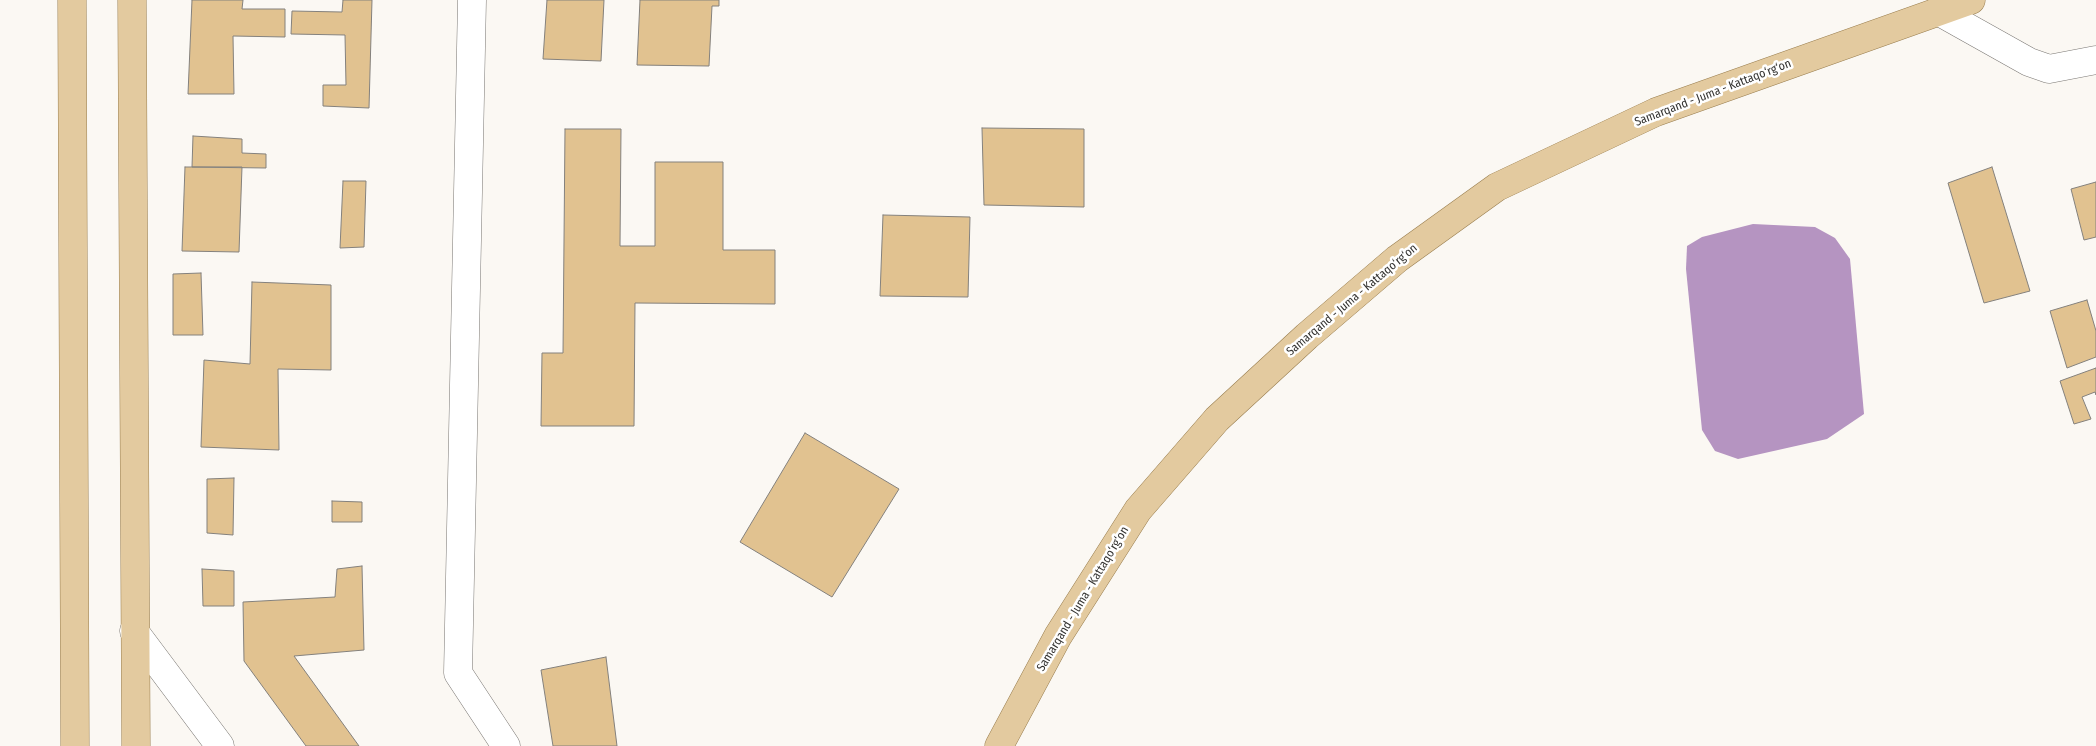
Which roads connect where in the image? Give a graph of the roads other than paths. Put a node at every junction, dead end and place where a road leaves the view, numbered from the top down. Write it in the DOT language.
graph roads {
  1 [pos="72,0"];
  2 [pos="132,0"];
  3 [pos="472,0"];
  4 [pos="1972,0"];
  5 [pos="1938,10"];
  6 [pos="2096,60"];
  7 [pos="134,631"];
  8 [pos="75,746"];
  9 [pos="136,746"];
  10 [pos="220,746"];
  11 [pos="506,746"];
  12 [pos="999,746"];
  1 -- 8 [label="main road"];
  2 -- 7 [label="main road"];
  3 -- 11 [label="street"];
  4 -- 5 [label="main road, Samarqand - Juma - Kattaqo‘rg‘on"];
  5 -- 6 [label="street"];
  5 -- 12 [label="main road, Samarqand - Juma - Kattaqo‘rg‘on"];
  7 -- 9 [label="main road"];
  7 -- 10 [label="street"];
}
